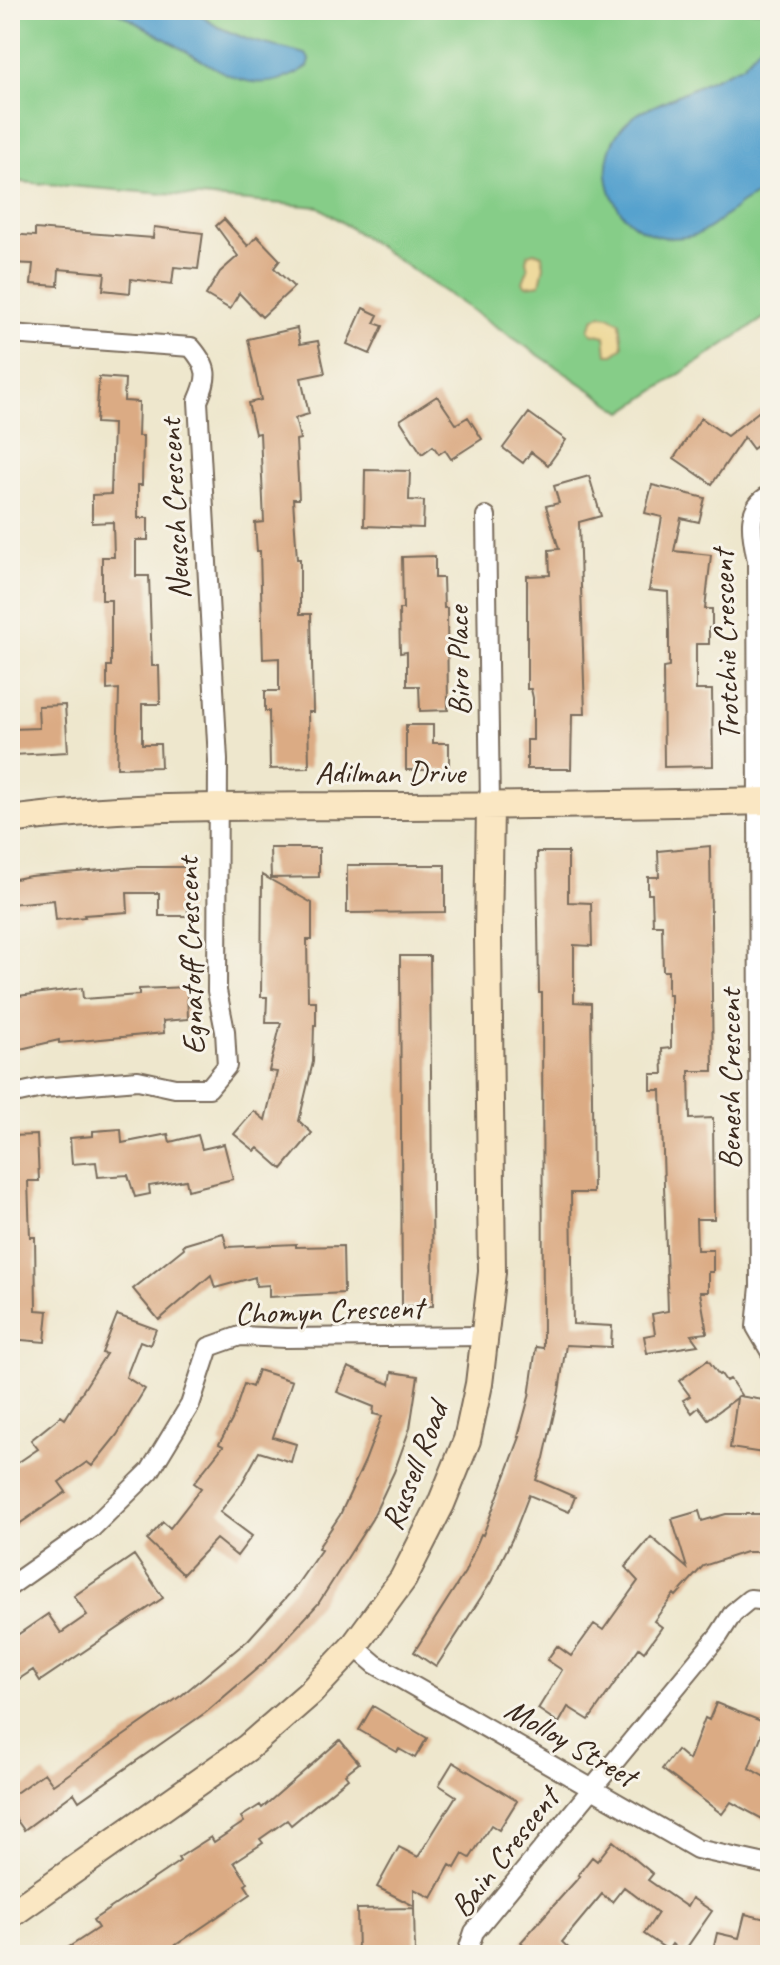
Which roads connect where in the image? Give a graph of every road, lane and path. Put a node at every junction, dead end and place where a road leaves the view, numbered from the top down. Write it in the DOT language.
graph roads {
  1 [pos="10,334"];
  2 [pos="770,495"];
  3 [pos="486,516"];
  4 [pos="764,801"];
  5 [pos="490,806"];
  6 [pos="216,808"];
  7 [pos="10,820"];
  8 [pos="10,1095"];
  9 [pos="484,1336"];
  10 [pos="770,1351"];
  11 [pos="10,1586"];
  12 [pos="770,1601"];
  13 [pos="354,1646"];
  14 [pos="593,1789"];
  15 [pos="770,1865"];
  16 [pos="10,1915"];
  17 [pos="470,1955"];
  1 -- 6 [label="street, Neusch Crescent"];
  2 -- 4 [label="street, Trotchie Crescent"];
  3 -- 5 [label="street, Biro Place"];
  4 -- 5 [label="street, Adilman Drive"];
  4 -- 10 [label="street, Benesh Crescent"];
  5 -- 6 [label="street, Adilman Drive"];
  5 -- 9 [label="street, Russell Road"];
  6 -- 7 [label="street, Adilman Drive"];
  6 -- 8 [label="street, Egnatoff Crescent"];
  9 -- 11 [label="street, Chomyn Crescent"];
  9 -- 13 [label="street, Russell Road"];
  12 -- 14 [label="street, Bain Crescent"];
  13 -- 14 [label="street, Molloy Street"];
  13 -- 16 [label="street, Russell Road"];
  14 -- 15 [label="street, Molloy Street"];
  14 -- 17 [label="street, Bain Crescent"];
}
